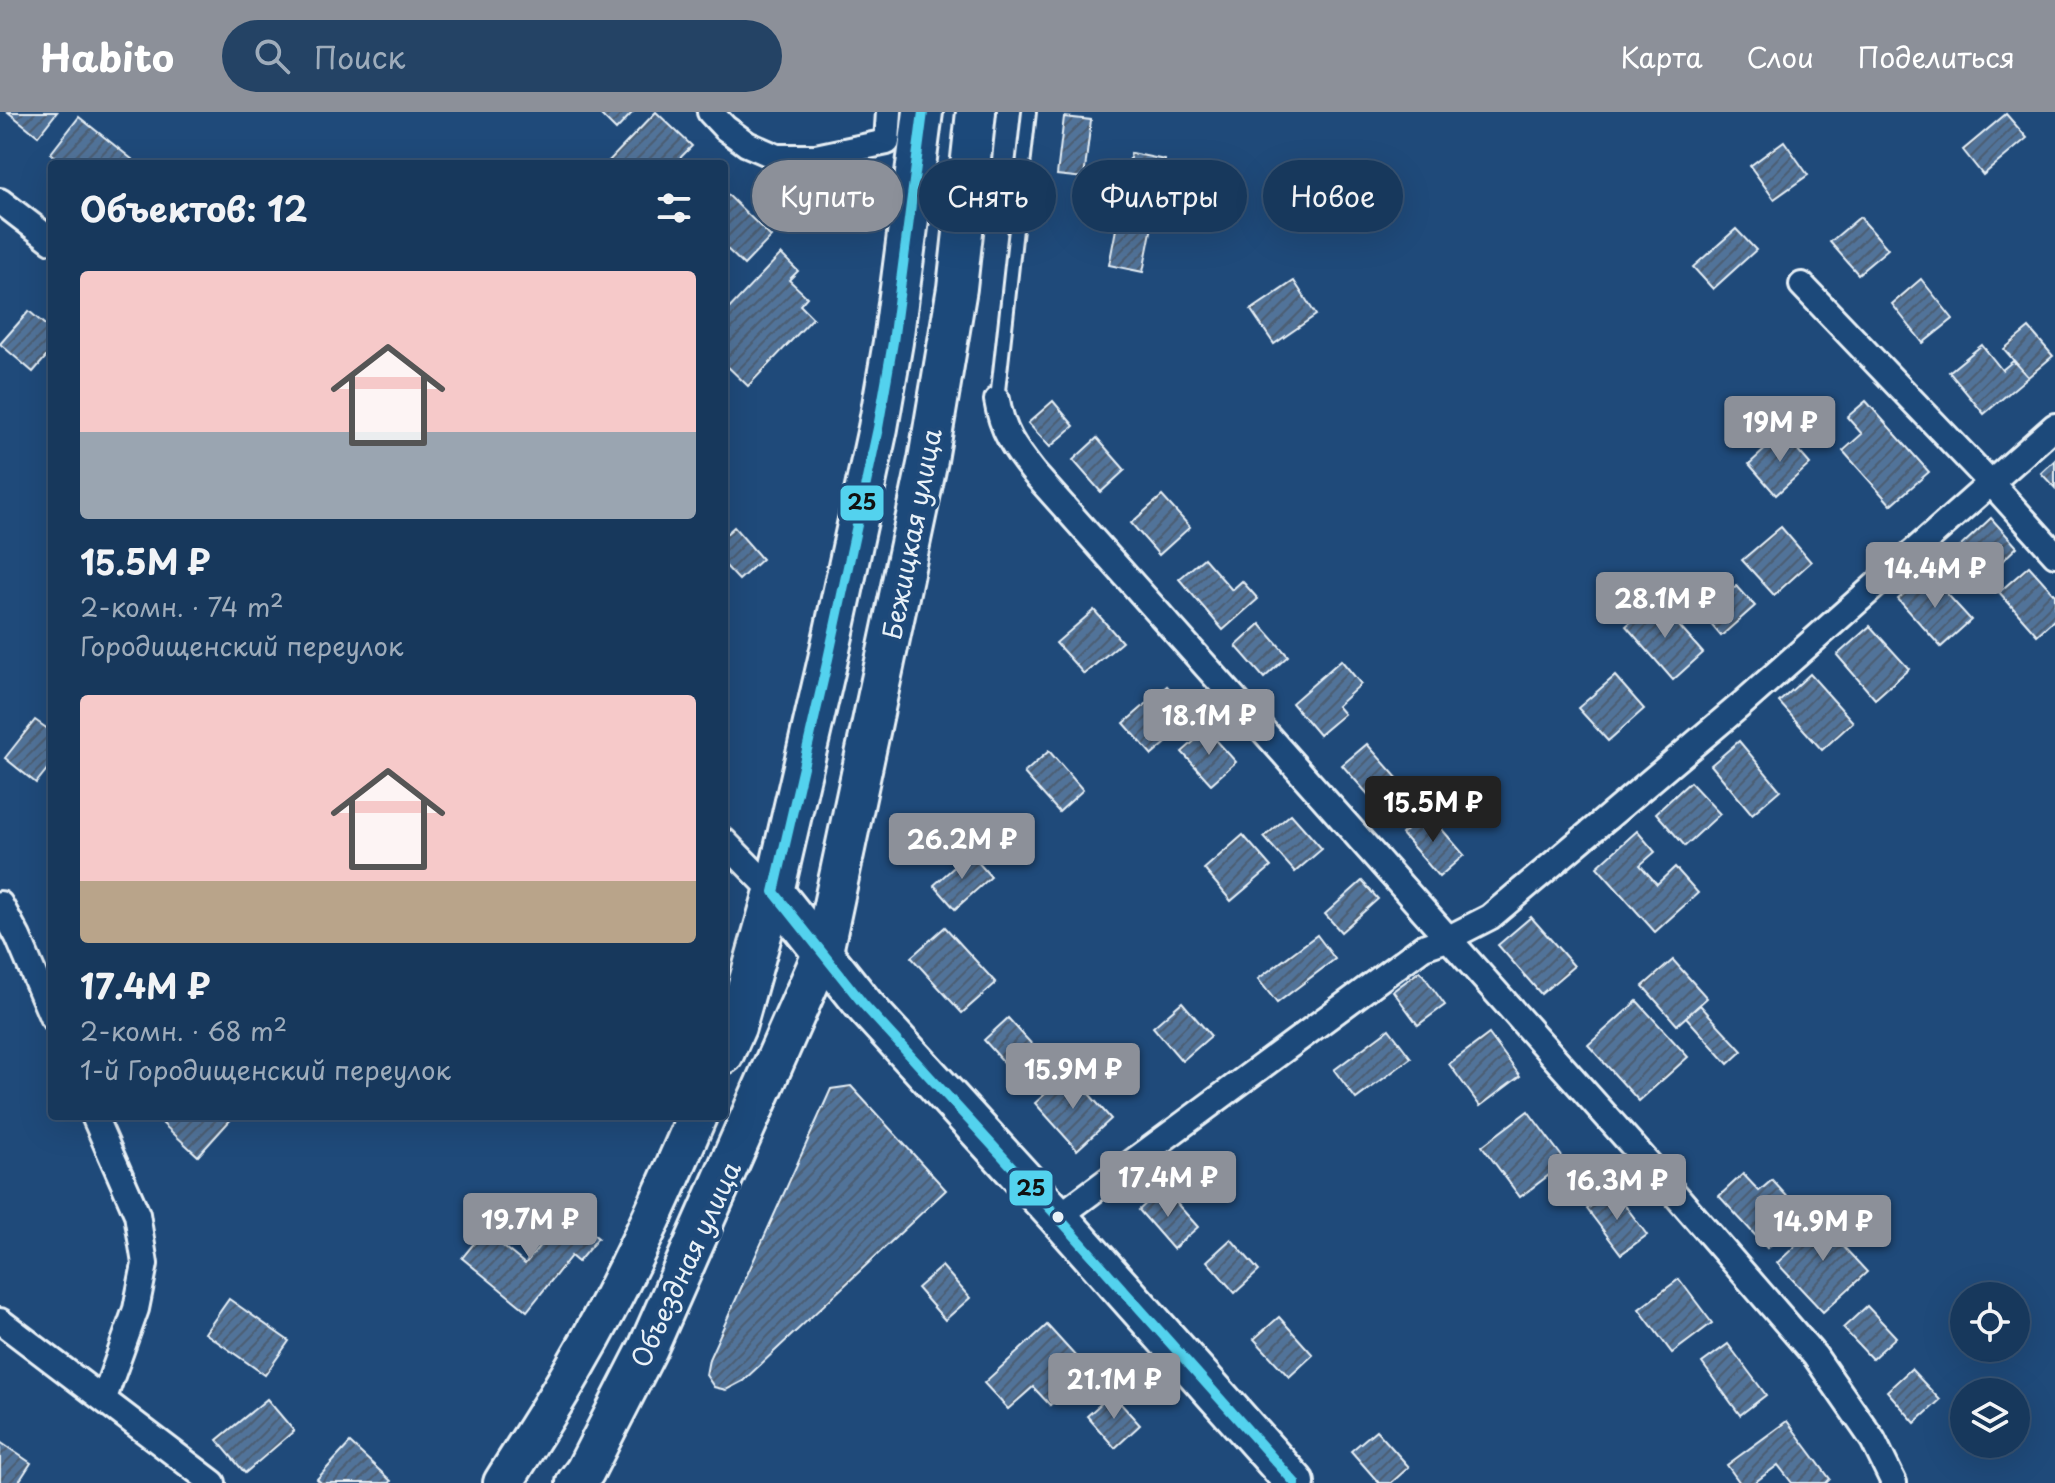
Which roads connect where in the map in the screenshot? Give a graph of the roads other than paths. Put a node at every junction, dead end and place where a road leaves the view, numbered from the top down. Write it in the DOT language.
graph roads {
  1 [pos="710,112"];
  2 [pos="889,112"];
  3 [pos="923,112"];
  4 [pos="976,112"];
  5 [pos="1029,112"];
  6 [pos="0,201"];
  7 [pos="48,238"];
  8 [pos="1802,285"];
  9 [pos="997,400"];
  10 [pos="2055,426"];
  11 [pos="1992,484"];
  12 [pos="2055,554"];
  13 [pos="728,845"];
  14 [pos="774,892"];
  15 [pos="0,904"];
  16 [pos="1447,939"];
  17 [pos="823,952"];
  18 [pos="48,1008"];
  19 [pos="728,1043"];
  20 [pos="96,1120"];
  21 [pos="695,1120"];
  22 [pos="1058,1217"];
  23 [pos="0,1321"];
  24 [pos="104,1398"];
  25 [pos="213,1483"];
  26 [pos="503,1483"];
  27 [pos="576,1483"];
  28 [pos="1295,1483"];
  29 [pos="1894,1483"];
  1 -- 2 [label="street"];
  3 -- 14 [label="main road, Бежицкая улица"];
  4 -- 17 [label="main road, Бежицкая улица"];
  5 -- 9 [label="lane"];
  6 -- 7 [label="street"];
  8 -- 11 [label="street"];
  9 -- 16 [label="street"];
  10 -- 11 [label="street"];
  11 -- 12 [label="street"];
  11 -- 16 [label="street"];
  13 -- 14 [label="street"];
  14 -- 17 [label="main road"];
  14 -- 19 [label="main road"];
  15 -- 18 [label="street"];
  16 -- 22 [label="street"];
  16 -- 29 [label="street"];
  17 -- 22 [label="main road"];
  17 -- 27 [label="main road, Объездная улица"];
  20 -- 24 [label="street"];
  21 -- 26 [label="main road, Объездная улица"];
  22 -- 28 [label="main road"];
  23 -- 24 [label="street"];
  24 -- 25 [label="street"];
}
